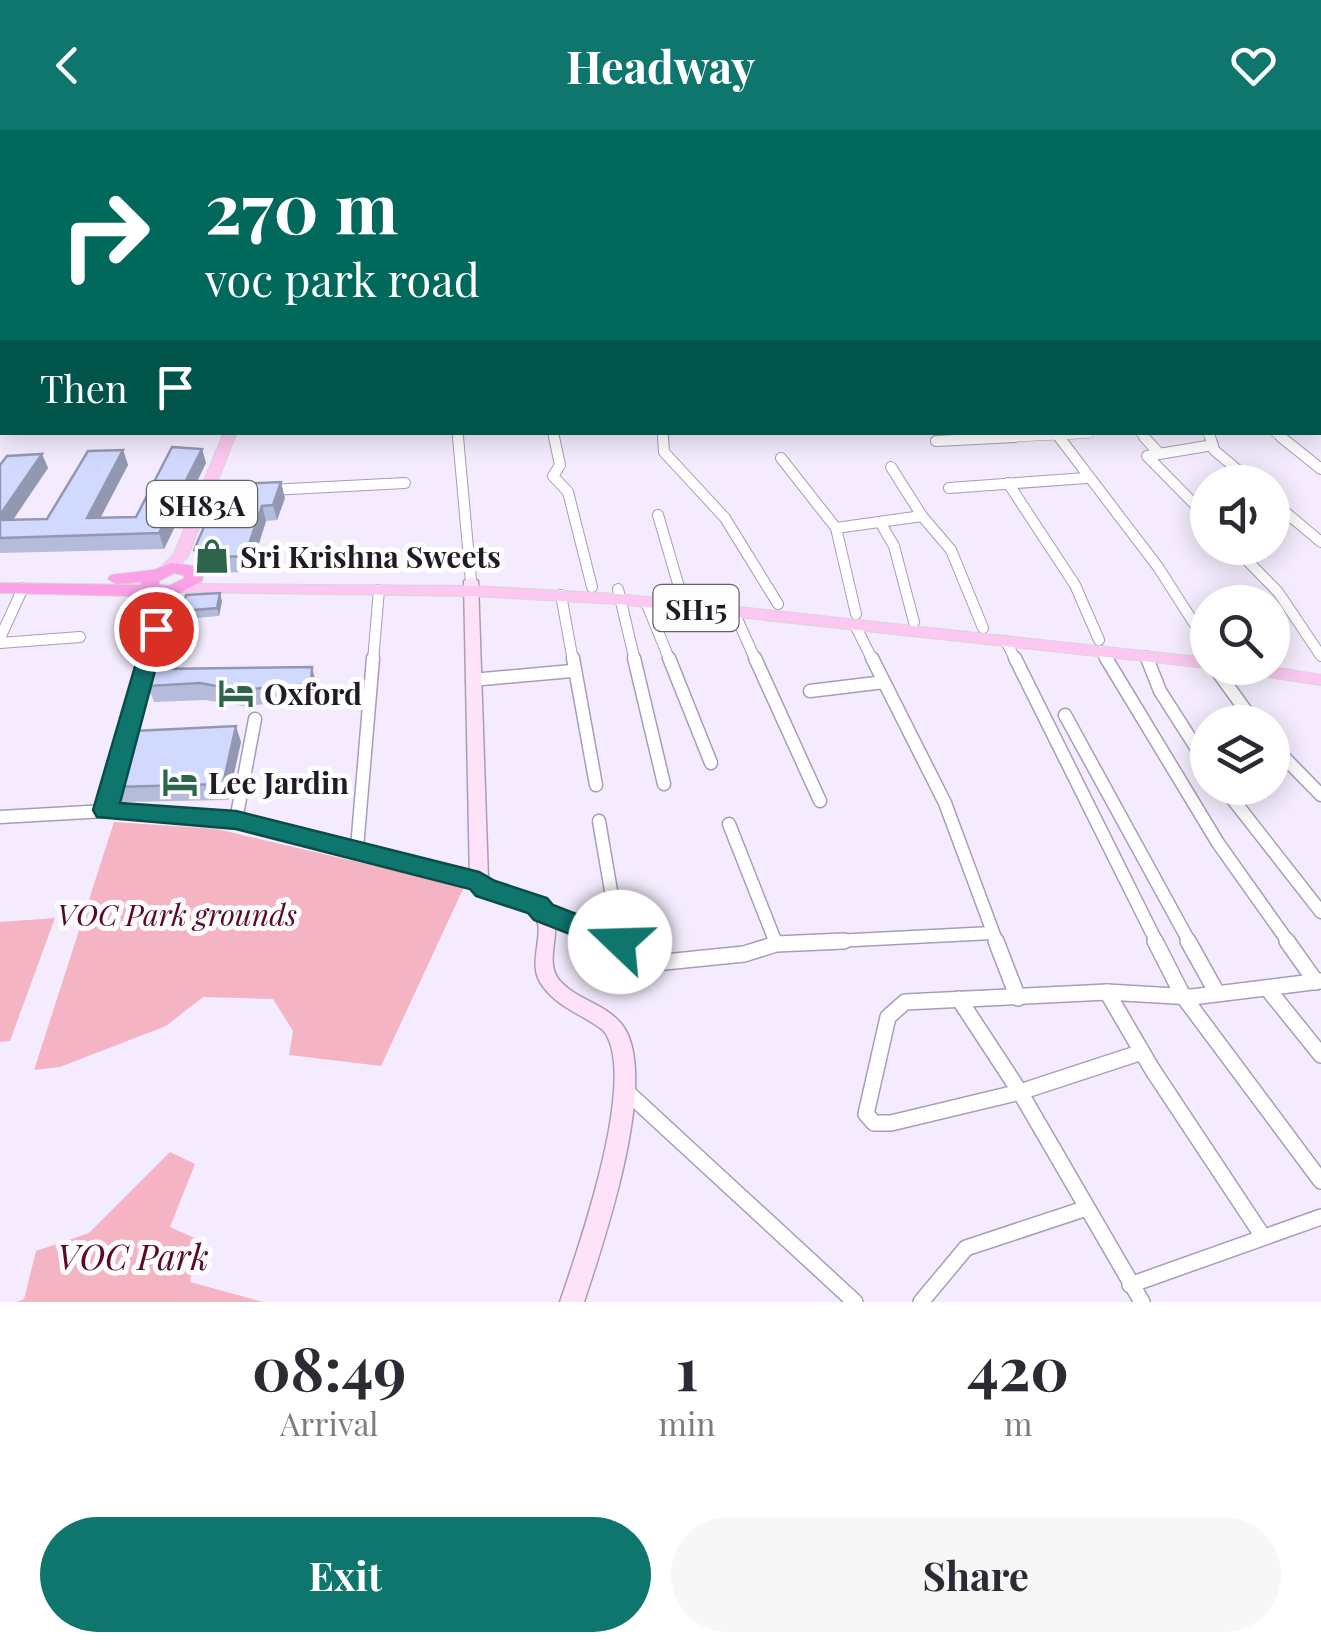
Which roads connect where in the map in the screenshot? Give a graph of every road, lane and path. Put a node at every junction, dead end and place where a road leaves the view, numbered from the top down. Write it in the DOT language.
graph roads {
  1 [pos="229,435"];
  2 [pos="239,435"];
  3 [pos="457,435"];
  4 [pos="555,435"];
  5 [pos="663,435"];
  6 [pos="1039,435"];
  7 [pos="1057,435"];
  8 [pos="1142,435"];
  9 [pos="1207,435"];
  10 [pos="1278,435"];
  11 [pos="936,441"];
  12 [pos="1212,445"];
  13 [pos="1158,452"];
  14 [pos="781,458"];
  15 [pos="1234,465"];
  16 [pos="891,466"];
  17 [pos="1321,469"];
  18 [pos="1086,478"];
  19 [pos="405,483"];
  20 [pos="1008,483"];
  21 [pos="950,488"];
  22 [pos="254,490"];
  23 [pos="1190,500"];
  24 [pos="658,515"];
  25 [pos="922,516"];
  26 [pos="1290,516"];
  27 [pos="880,522"];
  28 [pos="836,528"];
  29 [pos="1321,542"];
  30 [pos="1252,565"];
  31 [pos="172,580"];
  32 [pos="0,584"];
  33 [pos="472,586"];
  34 [pos="592,587"];
  35 [pos="22,588"];
  36 [pos="380,590"];
  37 [pos="618,594"];
  38 [pos="681,594"];
  39 [pos="561,595"];
  40 [pos="646,602"];
  41 [pos="778,604"];
  42 [pos="734,612"];
  43 [pos="1190,619"];
  44 [pos="856,620"];
  45 [pos="914,622"];
  46 [pos="983,628"];
  47 [pos="80,637"];
  48 [pos="0,640"];
  49 [pos="1006,640"];
  50 [pos="1100,645"];
  51 [pos="1190,648"];
  52 [pos="1146,656"];
  53 [pos="1321,656"];
  54 [pos="1190,661"];
  55 [pos="1290,665"];
  56 [pos="1321,670"];
  57 [pos="572,671"];
  58 [pos="1290,675"];
  59 [pos="472,680"];
  60 [pos="1321,680"];
  61 [pos="884,682"];
  62 [pos="810,691"];
  63 [pos="1065,715"];
  64 [pos="255,719"];
  65 [pos="1190,738"];
  66 [pos="711,763"];
  67 [pos="1290,763"];
  68 [pos="664,784"];
  69 [pos="596,785"];
  70 [pos="1321,795"];
  71 [pos="820,800"];
  72 [pos="1237,805"];
  73 [pos="105,810"];
  74 [pos="0,817"];
  75 [pos="236,820"];
  76 [pos="600,821"];
  77 [pos="730,824"];
  78 [pos="358,848"];
  79 [pos="479,882"];
  80 [pos="1321,912"];
  81 [pos="544,913"];
  82 [pos="992,933"];
  83 [pos="620,942"];
  84 [pos="776,944"];
  85 [pos="1318,982"];
  86 [pos="1267,988"];
  87 [pos="1106,992"];
  88 [pos="1218,994"];
  89 [pos="1183,996"];
  90 [pos="1018,998"];
  91 [pos="959,999"];
  92 [pos="1142,1052"];
  93 [pos="1321,1055"];
  94 [pos="625,1090"];
  95 [pos="1020,1092"];
  96 [pos="1321,1181"];
  97 [pos="1087,1208"];
  98 [pos="1321,1217"];
  99 [pos="1262,1236"];
  100 [pos="1130,1285"];
  101 [pos="572,1302"];
  102 [pos="856,1302"];
  103 [pos="922,1302"];
  104 [pos="1142,1302"];
  1 -- 31 [label="main road, SH83A"];
  2 -- 31 [label="main road, SH83A"];
  3 -- 33 [label="street"];
  4 -- 34 [label="street"];
  5 -- 41 [label="street"];
  6 -- 11 [label="street"];
  7 -- 18 [label="street"];
  8 -- 13 [label="street"];
  9 -- 12 [label="street"];
  10 -- 17 [label="street"];
  12 -- 13 [label="street"];
  12 -- 15 [label="street"];
  13 -- 23 [label="street"];
  14 -- 28 [label="street"];
  16 -- 25 [label="street"];
  18 -- 20 [label="street"];
  18 -- 43 [label="street"];
  19 -- 22 [label="street"];
  20 -- 21 [label="street"];
  20 -- 50 [label="street"];
  24 -- 38 [label="street"];
  25 -- 27 [label="street"];
  25 -- 46 [label="street"];
  26 -- 29 [label="street"];
  27 -- 28 [label="street"];
  27 -- 45 [label="street"];
  28 -- 44 [label="street"];
  30 -- 53 [label="street"];
  31 -- 32 [label="highway"];
  31 -- 33 [label="main road, SH15"];
  31 -- 35 [label="highway"];
  31 -- 36 [label="main road, SH15"];
  31 -- 73 [label="street"];
  32 -- 35 [label="highway"];
  33 -- 34 [label="main road, SH15"];
  33 -- 36 [label="main road, SH15"];
  33 -- 39 [label="main road, SH15"];
  33 -- 59 [label="main road"];
  34 -- 37 [label="main road, SH15"];
  35 -- 48 [label="street"];
  36 -- 78 [label="street"];
  37 -- 38 [label="main road, SH15"];
  37 -- 39 [label="main road, SH15"];
  37 -- 40 [label="main road, SH15"];
  37 -- 68 [label="street"];
  38 -- 41 [label="main road, SH15"];
  39 -- 57 [label="street"];
  40 -- 42 [label="main road, SH15"];
  40 -- 66 [label="street"];
  41 -- 44 [label="main road, SH15"];
  42 -- 44 [label="main road, SH15"];
  42 -- 71 [label="street"];
  44 -- 45 [label="main road, SH15"];
  44 -- 49 [label="main road, SH15"];
  44 -- 61 [label="street"];
  45 -- 46 [label="main road, SH15"];
  46 -- 50 [label="main road, SH15"];
  47 -- 48 [label="street"];
  49 -- 50 [label="main road, SH15"];
  49 -- 89 [label="street"];
  50 -- 51 [label="main road, SH15"];
  50 -- 52 [label="main road, SH15"];
  50 -- 85 [label="street"];
  52 -- 54 [label="main road, SH15"];
  52 -- 65 [label="street"];
  55 -- 56 [label="main road"];
  57 -- 59 [label="street"];
  57 -- 69 [label="street"];
  58 -- 60 [label="main road"];
  59 -- 79 [label="main road"];
  61 -- 62 [label="street"];
  61 -- 82 [label="street"];
  63 -- 88 [label="street"];
  64 -- 75 [label="street"];
  67 -- 70 [label="street"];
  72 -- 80 [label="street"];
  73 -- 74 [label="street"];
  73 -- 75 [label="street"];
  75 -- 78 [label="street"];
  76 -- 83 [label="street"];
  77 -- 84 [label="street"];
  78 -- 79 [label="street"];
  79 -- 81 [label="main road"];
  81 -- 83 [label="street"];
  81 -- 94 [label="main road"];
  82 -- 84 [label="street"];
  82 -- 90 [label="street"];
  83 -- 84 [label="street"];
  85 -- 86 [label="street"];
  86 -- 88 [label="street"];
  86 -- 93 [label="street"];
  87 -- 89 [label="street"];
  87 -- 90 [label="street"];
  87 -- 92 [label="street"];
  88 -- 89 [label="street"];
  89 -- 96 [label="street"];
  90 -- 91 [label="street"];
  91 -- 95 [label="street"];
  91 -- 95 [label="street"];
  92 -- 95 [label="street"];
  92 -- 99 [label="street"];
  94 -- 101 [label="main road"];
  94 -- 102 [label="street"];
  95 -- 97 [label="street"];
  97 -- 100 [label="street"];
  97 -- 103 [label="street"];
  98 -- 99 [label="street"];
  99 -- 100 [label="street"];
  100 -- 104 [label="street"];
}
